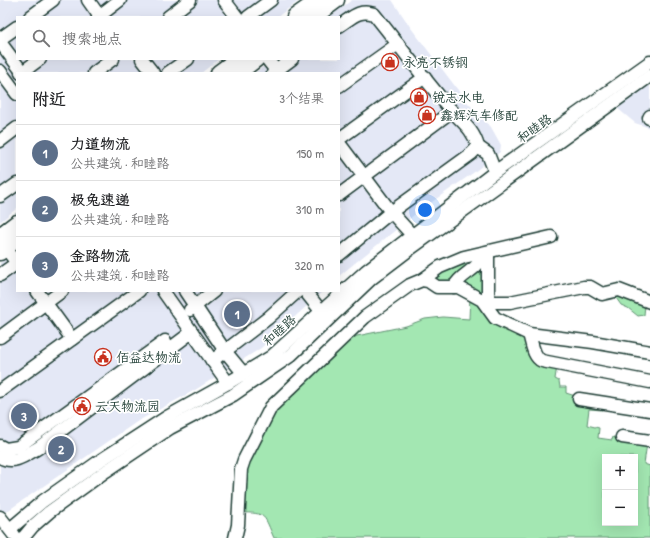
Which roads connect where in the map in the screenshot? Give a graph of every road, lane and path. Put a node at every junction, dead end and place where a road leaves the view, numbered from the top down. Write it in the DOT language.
graph roads {
  1 [pos="53,0"];
  2 [pos="88,0"];
  3 [pos="97,0"];
  4 [pos="120,0"];
  5 [pos="190,0"];
  6 [pos="224,0"];
  7 [pos="234,0"];
  8 [pos="271,0"];
  9 [pos="319,0"];
  10 [pos="336,0"];
  11 [pos="365,6"];
  12 [pos="31,16"];
  13 [pos="102,16"];
  14 [pos="169,16"];
  15 [pos="236,16"];
  16 [pos="247,16"];
  17 [pos="249,16"];
  18 [pos="296,16"];
  19 [pos="314,16"];
  20 [pos="340,25"];
  21 [pos="16,28"];
  22 [pos="0,40"];
  23 [pos="398,44"];
  24 [pos="39,60"];
  25 [pos="112,60"];
  26 [pos="134,60"];
  27 [pos="143,60"];
  28 [pos="187,60"];
  29 [pos="237,60"];
  30 [pos="255,60"];
  31 [pos="268,60"];
  32 [pos="291,60"];
  33 [pos="650,62"];
  34 [pos="278,69"];
  35 [pos="0,71"];
  36 [pos="24,72"];
  37 [pos="95,72"];
  38 [pos="142,72"];
  39 [pos="152,72"];
  40 [pos="169,72"];
  41 [pos="221,72"];
  42 [pos="239,72"];
  43 [pos="650,76"];
  44 [pos="425,77"];
  45 [pos="16,78"];
  46 [pos="340,85"];
  47 [pos="452,111"];
  48 [pos="16,129"];
  49 [pos="340,138"];
  50 [pos="0,141"];
  51 [pos="340,145"];
  52 [pos="478,147"];
  53 [pos="340,155"];
  54 [pos="495,172"];
  55 [pos="362,178"];
  56 [pos="16,185"];
  57 [pos="340,194"];
  58 [pos="0,196"];
  59 [pos="388,214"];
  60 [pos="551,236"];
  61 [pos="408,238"];
  62 [pos="7,239"];
  63 [pos="485,252"];
  64 [pos="340,254"];
  65 [pos="16,261"];
  66 [pos="16,264"];
  67 [pos="0,275"];
  68 [pos="422,280"];
  69 [pos="458,288"];
  70 [pos="39,292"];
  71 [pos="60,292"];
  72 [pos="137,292"];
  73 [pos="164,292"];
  74 [pos="186,292"];
  75 [pos="213,292"];
  76 [pos="297,292"];
  77 [pos="306,292"];
  78 [pos="315,292"];
  79 [pos="48,298"];
  80 [pos="650,302"];
  81 [pos="488,304"];
  82 [pos="195,306"];
  83 [pos="324,308"];
  84 [pos="187,325"];
  85 [pos="529,334"];
  86 [pos="75,336"];
  87 [pos="0,337"];
  88 [pos="225,351"];
  89 [pos="650,352"];
  90 [pos="212,361"];
  91 [pos="244,374"];
  92 [pos="650,382"];
  93 [pos="228,383"];
  94 [pos="0,391"];
  95 [pos="580,399"];
  96 [pos="650,410"];
  97 [pos="622,437"];
  98 [pos="650,441"];
  99 [pos="0,446"];
  100 [pos="0,457"];
  101 [pos="0,517"];
  102 [pos="13,534"];
  103 [pos="23,538"];
  104 [pos="235,538"];
  1 -- 12 [label="street"];
  2 -- 13 [label="street"];
  3 -- 13 [label="street"];
  4 -- 13 [label="street"];
  5 -- 14 [label="street"];
  6 -- 15 [label="street"];
  7 -- 16 [label="street"];
  8 -- 17 [label="street"];
  9 -- 18 [label="main road"];
  10 -- 19 [label="main road"];
  11 -- 20 [label="street"];
  11 -- 23 [label="street"];
  21 -- 22 [label="street"];
  22 -- 45 [label="street"];
  23 -- 44 [label="street"];
  23 -- 46 [label="street"];
  24 -- 36 [label="street"];
  25 -- 37 [label="street"];
  26 -- 38 [label="street"];
  27 -- 39 [label="street"];
  28 -- 40 [label="street"];
  29 -- 41 [label="main road"];
  30 -- 42 [label="main road"];
  31 -- 34 [label="street"];
  32 -- 34 [label="street"];
  33 -- 54 [label="street, 和睦路"];
  35 -- 45 [label="street"];
  43 -- 103 [label="street, 和睦路"];
  44 -- 47 [label="street"];
  44 -- 49 [label="street"];
  47 -- 52 [label="street"];
  47 -- 55 [label="street"];
  48 -- 50 [label="street"];
  51 -- 55 [label="street"];
  52 -- 54 [label="street"];
  52 -- 59 [label="street"];
  53 -- 55 [label="street"];
  54 -- 61 [label="street, 和睦路"];
  55 -- 57 [label="street"];
  55 -- 59 [label="street"];
  56 -- 58 [label="street"];
  59 -- 61 [label="street"];
  59 -- 64 [label="street"];
  60 -- 63 [label="street"];
  61 -- 83 [label="street, 和睦路"];
  62 -- 65 [label="street"];
  63 -- 68 [label="street"];
  63 -- 69 [label="street"];
  63 -- 81 [label="street"];
  66 -- 67 [label="street"];
  68 -- 69 [label="street"];
  68 -- 104 [label="street"];
  69 -- 81 [label="street"];
  70 -- 79 [label="street"];
  71 -- 79 [label="street"];
  72 -- 86 [label="street"];
  73 -- 84 [label="street"];
  74 -- 82 [label="street"];
  75 -- 82 [label="street"];
  76 -- 88 [label="street"];
  77 -- 83 [label="street"];
  78 -- 83 [label="street"];
  79 -- 86 [label="street"];
  79 -- 87 [label="street"];
  80 -- 81 [label="street"];
  81 -- 85 [label="street"];
  82 -- 84 [label="street"];
  82 -- 88 [label="street"];
  83 -- 91 [label="street, 和睦路"];
  84 -- 90 [label="street"];
  84 -- 99 [label="street"];
  84 -- 100 [label="street"];
  85 -- 89 [label="street"];
  85 -- 92 [label="street"];
  86 -- 94 [label="street"];
  88 -- 90 [label="street"];
  88 -- 91 [label="street"];
  90 -- 93 [label="street"];
  91 -- 93 [label="street, 和睦路"];
  93 -- 102 [label="street, 和睦路"];
  95 -- 96 [label="street"];
  97 -- 98 [label="street"];
  101 -- 102 [label="street"];
}
